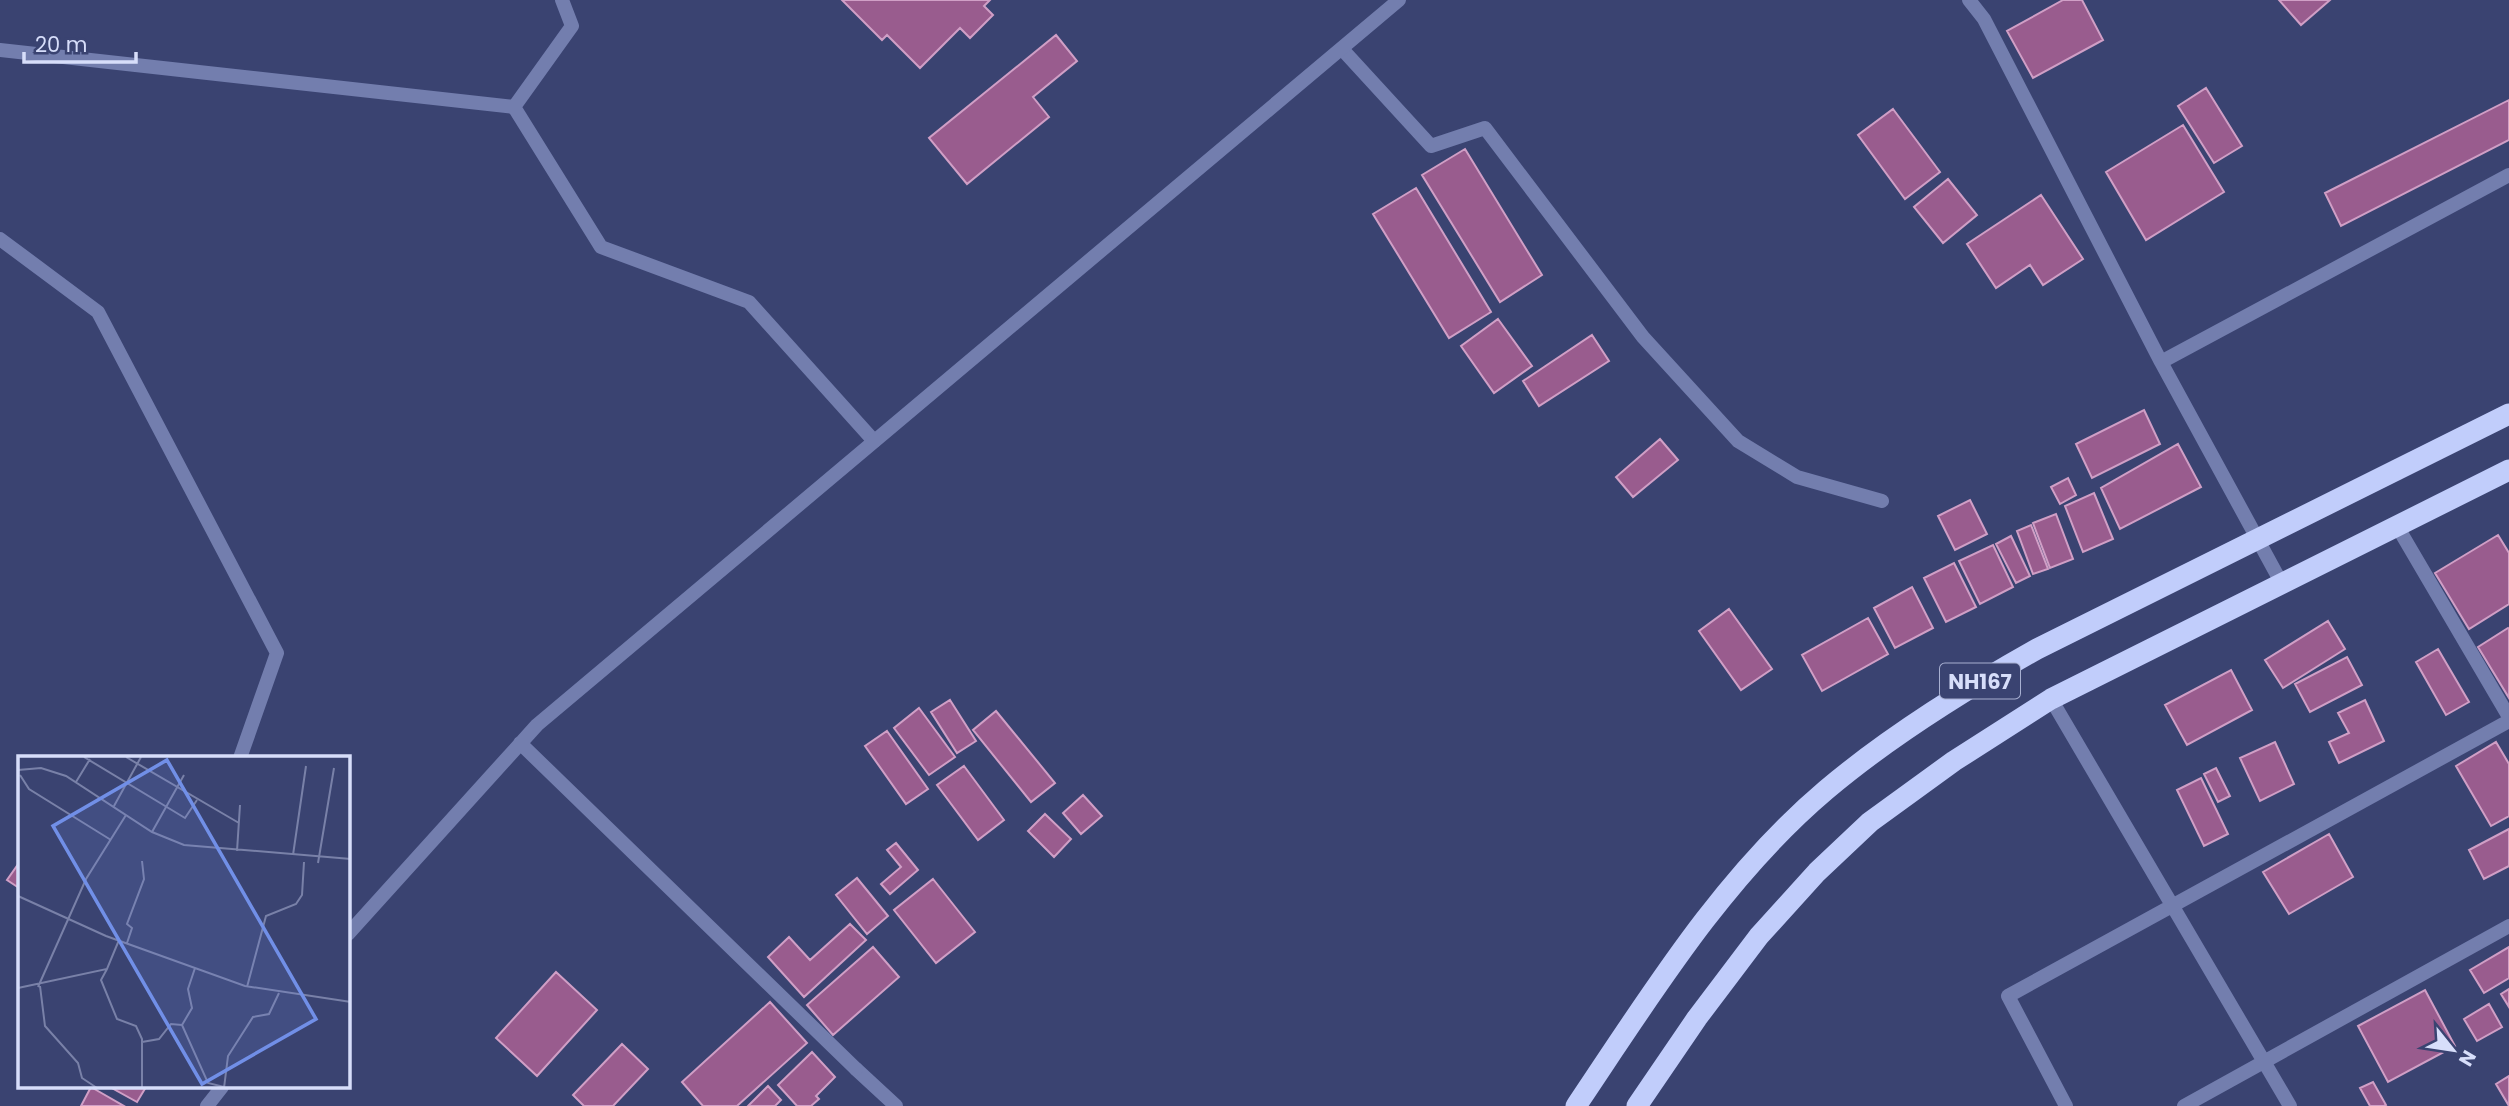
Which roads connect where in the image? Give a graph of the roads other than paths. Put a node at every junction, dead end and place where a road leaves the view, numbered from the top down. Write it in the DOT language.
graph roads {
  1 [pos="562,0"];
  2 [pos="1969,0"];
  3 [pos="1396,1"];
  4 [pos="1342,49"];
  5 [pos="0,50"];
  6 [pos="514,107"];
  7 [pos="2509,176"];
  8 [pos="0,239"];
  9 [pos="2161,362"];
  10 [pos="2509,414"];
  11 [pos="874,441"];
  12 [pos="2509,470"];
  13 [pos="1882,501"];
  14 [pos="2397,526"];
  15 [pos="2257,540"];
  16 [pos="2282,584"];
  17 [pos="2051,699"];
  18 [pos="2509,719"];
  19 [pos="520,743"];
  20 [pos="241,756"];
  21 [pos="2173,905"];
  22 [pos="2509,926"];
  23 [pos="350,932"];
  24 [pos="2264,1063"];
  25 [pos="221,1088"];
  26 [pos="207,1106"];
  27 [pos="896,1106"];
  28 [pos="1576,1106"];
  29 [pos="1637,1106"];
  30 [pos="2066,1106"];
  31 [pos="2184,1106"];
  32 [pos="2290,1106"];
  1 -- 6 [label="street"];
  2 -- 9 [label="street"];
  3 -- 4 [label="street"];
  4 -- 11 [label="street"];
  4 -- 13 [label="street"];
  5 -- 6 [label="street"];
  6 -- 11 [label="street"];
  7 -- 9 [label="street"];
  8 -- 20 [label="street"];
  9 -- 15 [label="street"];
  10 -- 15 [label="highway, NH167"];
  11 -- 19 [label="street"];
  12 -- 14 [label="highway, NH167"];
  14 -- 16 [label="highway, NH167"];
  14 -- 18 [label="street"];
  15 -- 16 [label="street"];
  15 -- 28 [label="highway, NH167"];
  16 -- 17 [label="highway, NH167"];
  17 -- 21 [label="street"];
  17 -- 29 [label="highway, NH167"];
  18 -- 21 [label="street"];
  19 -- 23 [label="street"];
  19 -- 27 [label="street"];
  21 -- 24 [label="street"];
  21 -- 30 [label="street"];
  22 -- 24 [label="street"];
  24 -- 31 [label="street"];
  24 -- 32 [label="street"];
  25 -- 26 [label="street"];
}
